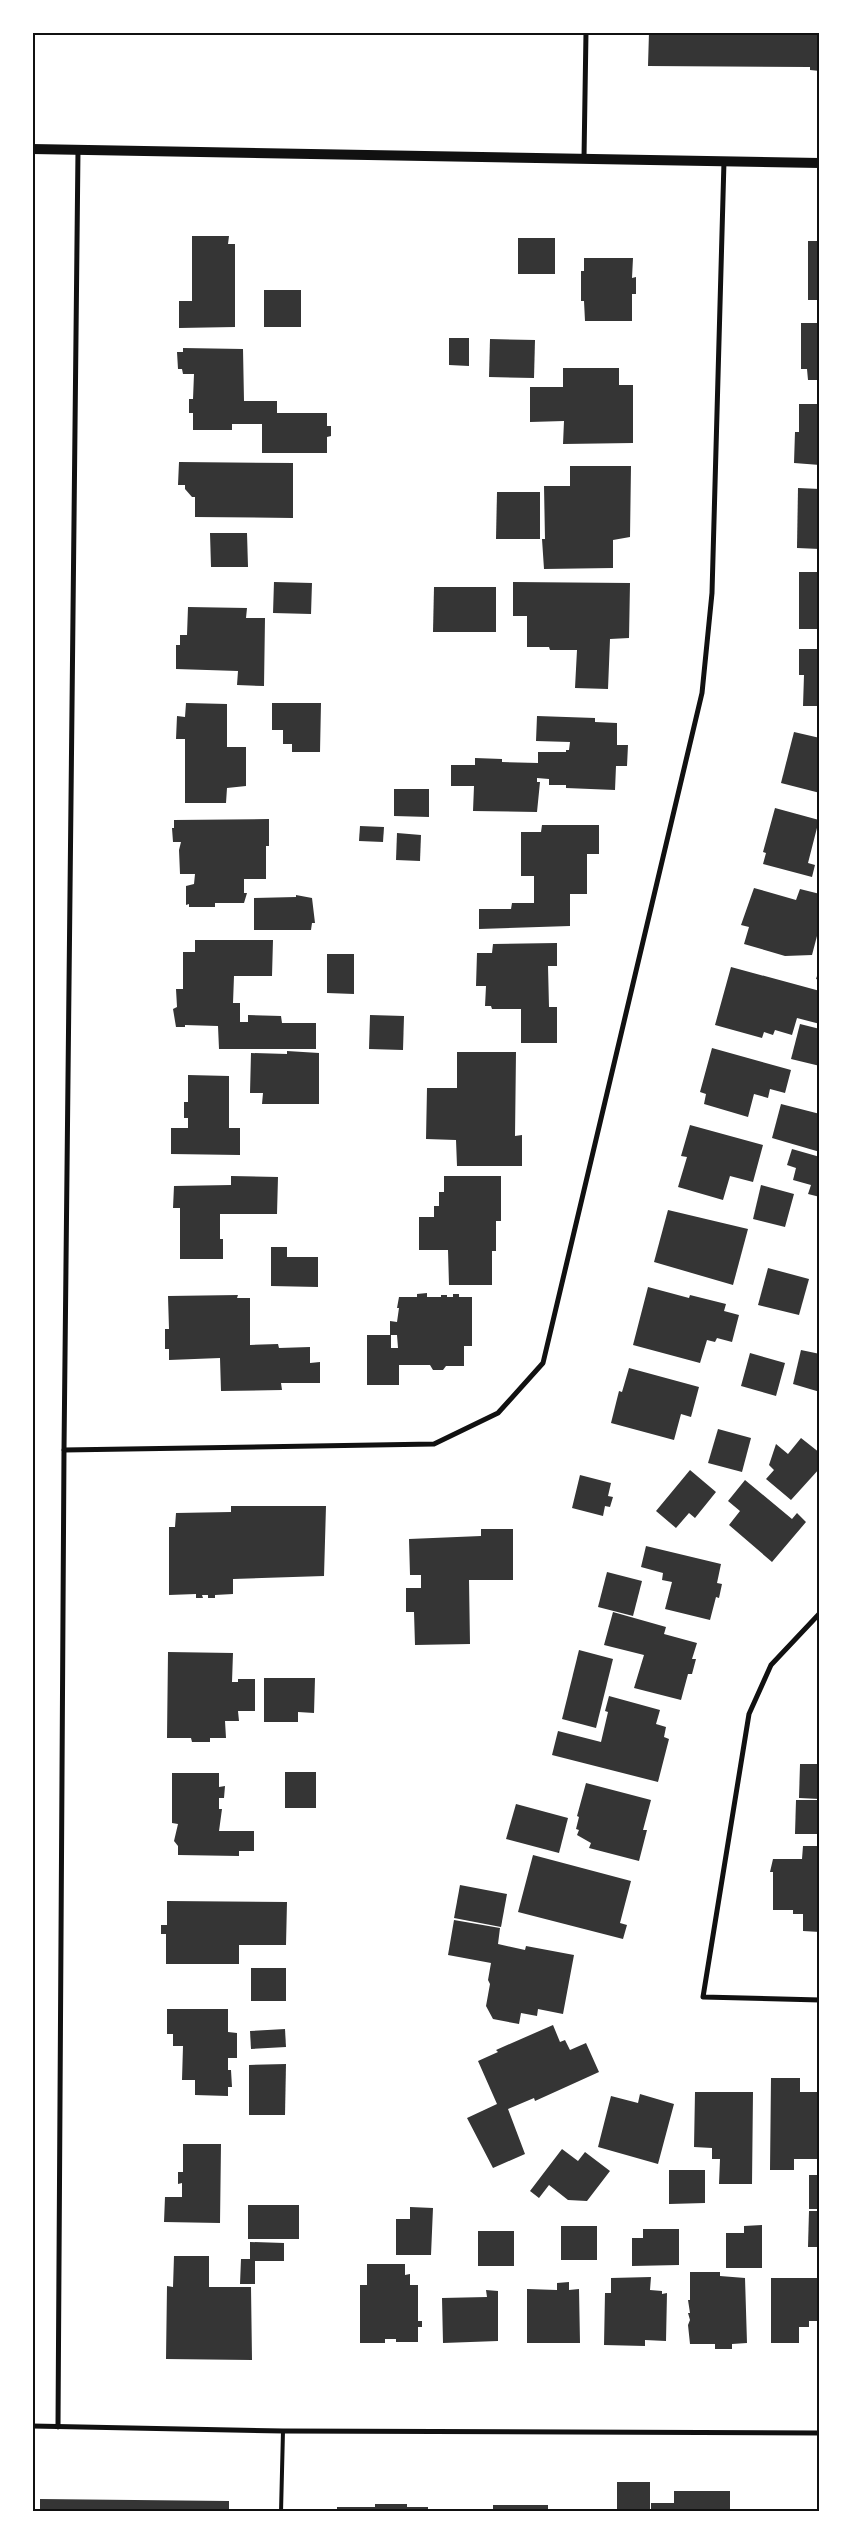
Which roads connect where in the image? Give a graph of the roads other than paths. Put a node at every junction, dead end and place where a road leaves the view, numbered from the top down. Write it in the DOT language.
graph roads {
  1 [pos="586,32"];
  2 [pos="32,149"];
  3 [pos="78,150"];
  4 [pos="584,158"];
  5 [pos="724,161"];
  6 [pos="820,163"];
  7 [pos="64,1450"];
  8 [pos="820,1613"];
  9 [pos="820,2000"];
  10 [pos="32,2426"];
  11 [pos="58,2426"];
  12 [pos="283,2431"];
  13 [pos="820,2432"];
  14 [pos="281,2512"];
  1 -- 4 [label="street"];
  2 -- 3 [label="main road"];
  3 -- 4 [label="main road"];
  3 -- 7 [label="street"];
  4 -- 5 [label="main road"];
  5 -- 6 [label="main road"];
  5 -- 7 [label="street"];
  7 -- 11 [label="street"];
  8 -- 9 [label="street"];
  10 -- 11 [label="street"];
  11 -- 12 [label="street"];
  12 -- 13 [label="street"];
  12 -- 14 [label="lane"];
}
